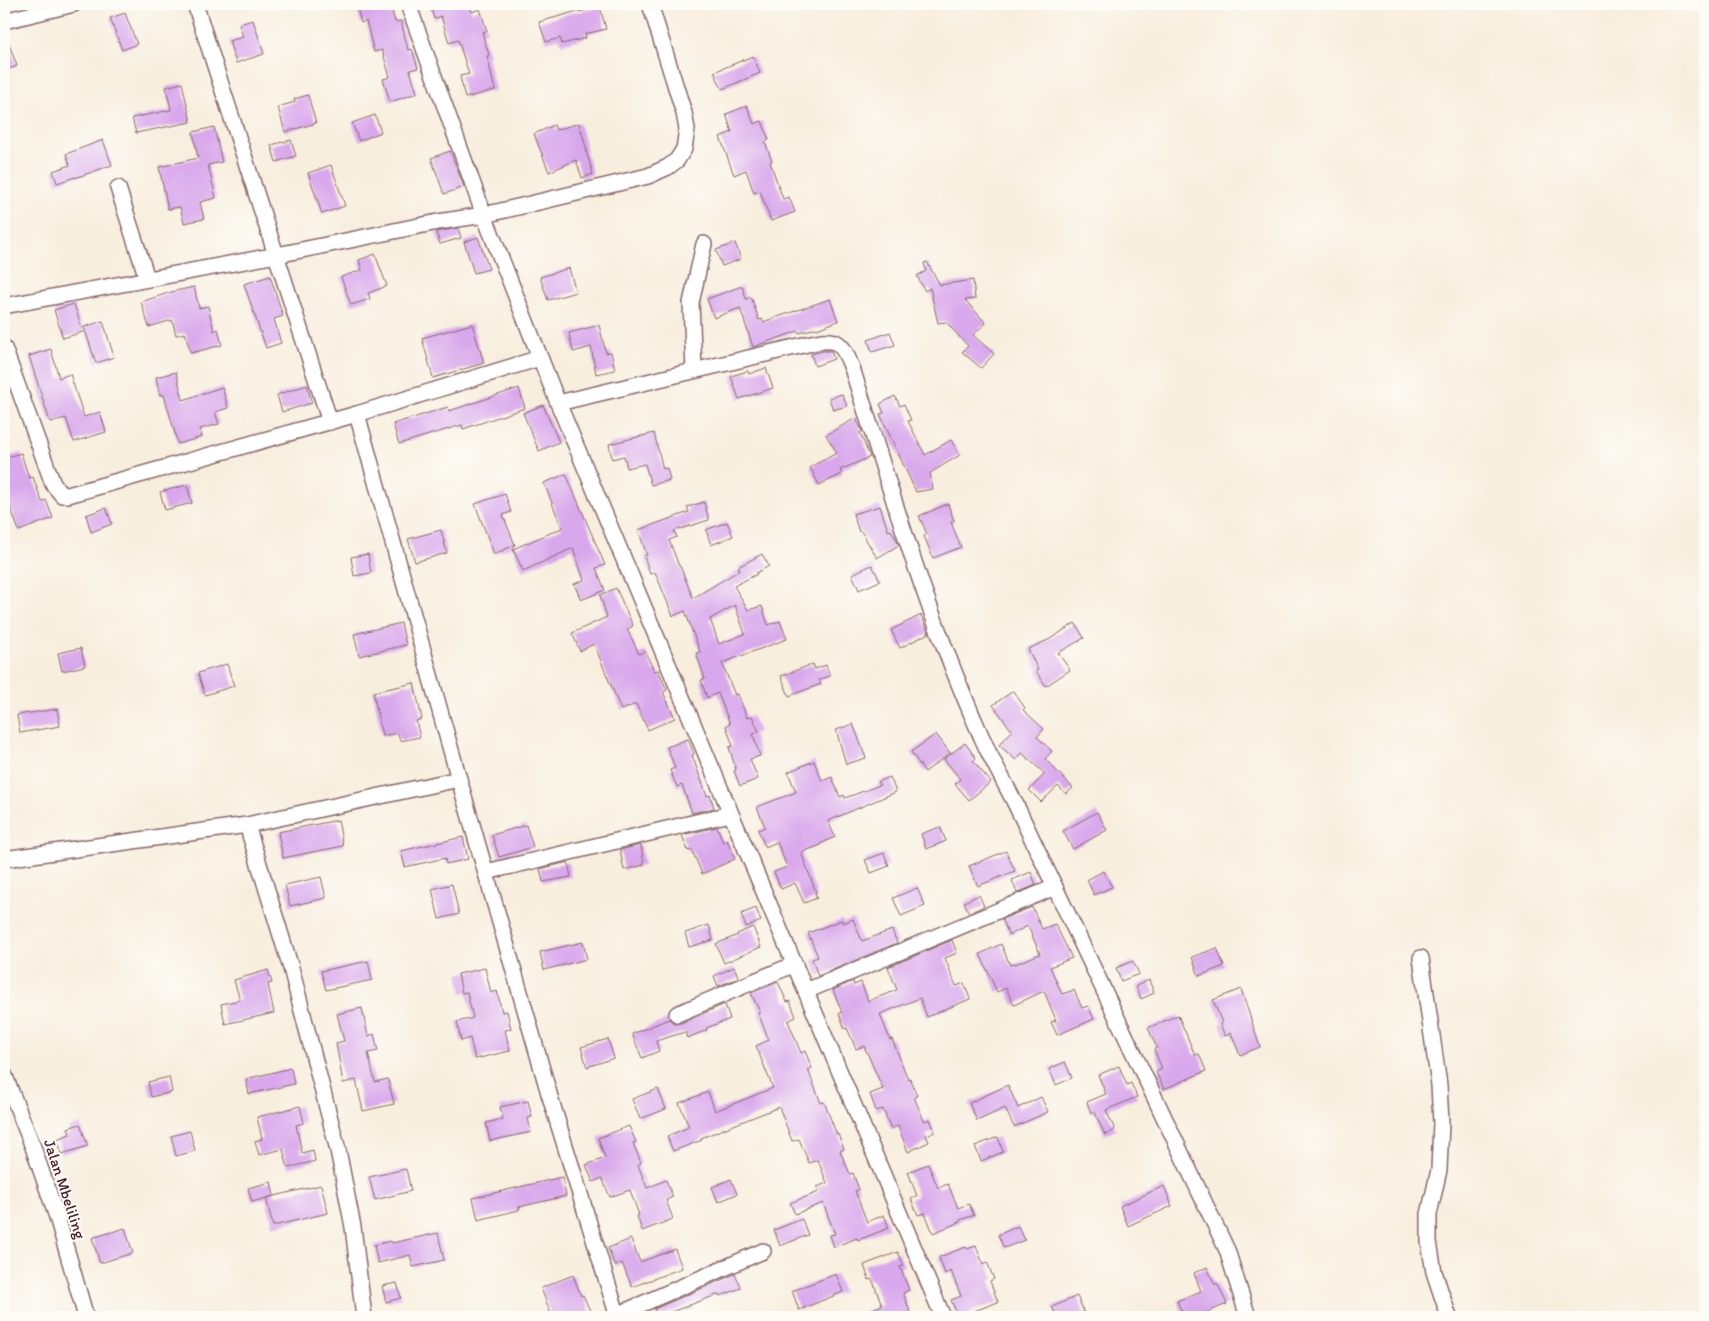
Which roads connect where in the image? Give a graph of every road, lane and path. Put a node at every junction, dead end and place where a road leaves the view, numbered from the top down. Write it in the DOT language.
graph roads {
  1 [pos="74,4"];
  2 [pos="195,4"];
  3 [pos="408,4"];
  4 [pos="650,4"];
  5 [pos="4,21"];
  6 [pos="118,188"];
  7 [pos="484,214"];
  8 [pos="704,244"];
  9 [pos="277,255"];
  10 [pos="148,278"];
  11 [pos="4,306"];
  12 [pos="4,348"];
  13 [pos="540,358"];
  14 [pos="694,370"];
  15 [pos="558,404"];
  16 [pos="357,414"];
  17 [pos="330,422"];
  18 [pos="459,779"];
  19 [pos="730,814"];
  20 [pos="247,825"];
  21 [pos="4,859"];
  22 [pos="486,872"];
  23 [pos="1055,887"];
  24 [pos="1421,958"];
  25 [pos="795,964"];
  26 [pos="806,991"];
  27 [pos="677,1014"];
  28 [pos="4,1074"];
  29 [pos="764,1250"];
  30 [pos="618,1316"];
  31 [pos="86,1317"];
  32 [pos="364,1317"];
  33 [pos="943,1317"];
  34 [pos="1248,1317"];
  35 [pos="1450,1317"];
  1 -- 5 [label="street"];
  2 -- 9 [label="street"];
  3 -- 7 [label="street"];
  4 -- 7 [label="street"];
  6 -- 10 [label="street"];
  7 -- 9 [label="street"];
  7 -- 13 [label="street"];
  8 -- 14 [label="street"];
  9 -- 10 [label="street"];
  9 -- 17 [label="street"];
  10 -- 11 [label="street"];
  12 -- 17 [label="street"];
  13 -- 15 [label="street"];
  13 -- 16 [label="street"];
  14 -- 15 [label="street"];
  14 -- 23 [label="street"];
  15 -- 19 [label="street"];
  16 -- 17 [label="street"];
  16 -- 18 [label="street"];
  18 -- 20 [label="street"];
  18 -- 22 [label="street"];
  19 -- 22 [label="street"];
  19 -- 25 [label="street"];
  20 -- 21 [label="street"];
  20 -- 32 [label="street"];
  22 -- 30 [label="street"];
  23 -- 26 [label="street"];
  23 -- 34 [label="street"];
  24 -- 35 [label="street"];
  25 -- 26 [label="street"];
  25 -- 27 [label="street"];
  26 -- 33 [label="street"];
  28 -- 31 [label="street, Jalan Mbeliling"];
  29 -- 30 [label="street"];
}
